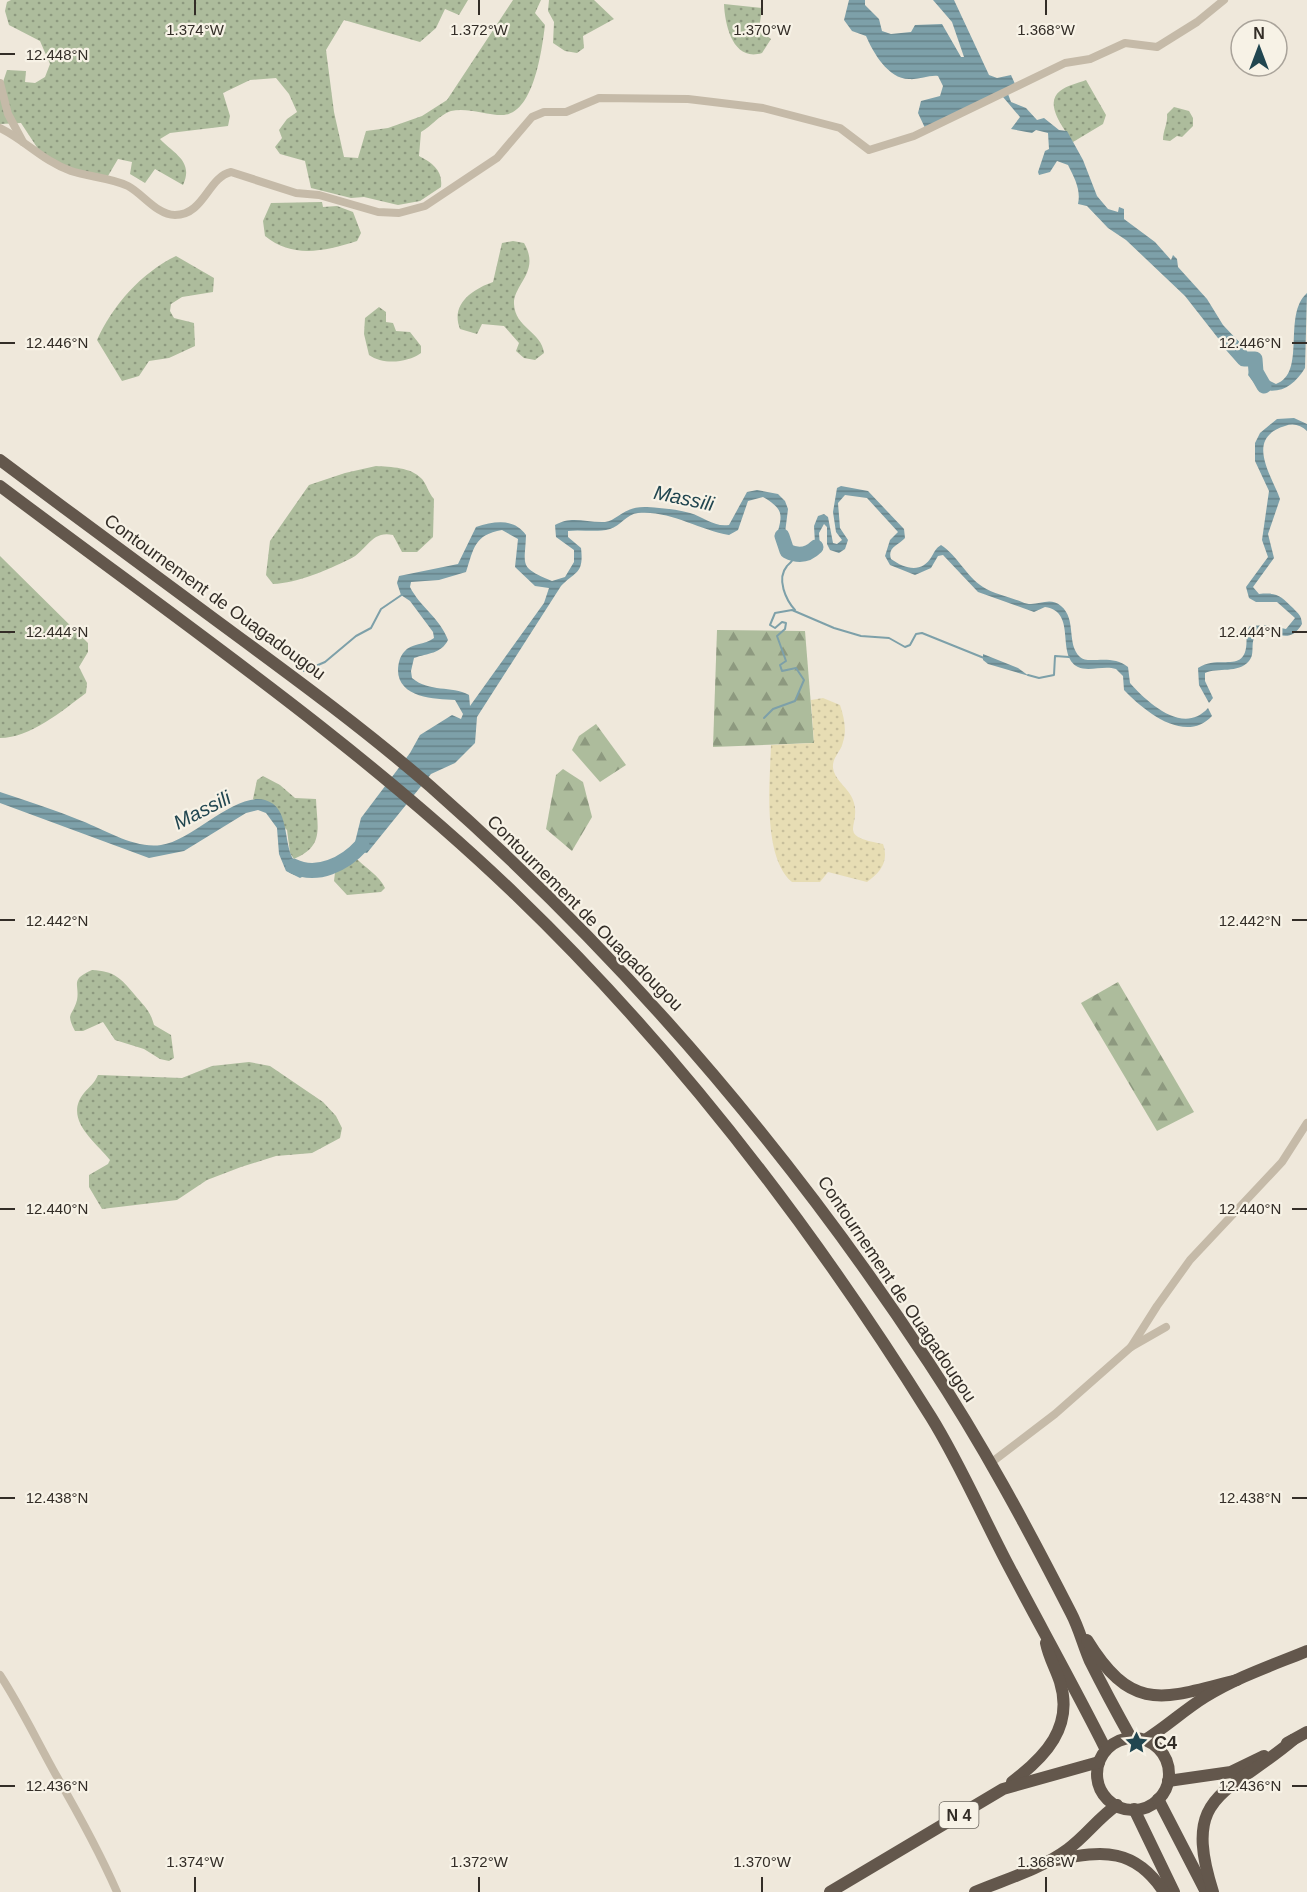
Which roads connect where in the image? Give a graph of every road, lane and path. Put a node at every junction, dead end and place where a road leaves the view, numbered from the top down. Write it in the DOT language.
graph roads {
  1 [pos="1224,0"];
  2 [pos="0,83"];
  3 [pos="0,128"];
  4 [pos="24,143"];
  5 [pos="0,460"];
  6 [pos="0,486"];
  7 [pos="1307,1123"];
  8 [pos="1166,1327"];
  9 [pos="1131,1347"];
  10 [pos="992,1462"];
  11 [pos="1074,1619"];
  12 [pos="1044,1633"];
  13 [pos="1307,1651"];
  14 [pos="0,1674"];
  15 [pos="1237,1680"];
  16 [pos="1307,1732"];
  17 [pos="1131,1738"];
  18 [pos="1145,1740"];
  19 [pos="1293,1740"];
  20 [pos="1106,1750"];
  21 [pos="1099,1762"];
  22 [pos="1168,1781"];
  23 [pos="1003,1789"];
  24 [pos="1158,1799"];
  25 [pos="1117,1805"];
  26 [pos="1134,1809"];
  27 [pos="1044,1863"];
  28 [pos="117,1892"];
  29 [pos="830,1892"];
  30 [pos="975,1892"];
  31 [pos="1164,1892"];
  32 [pos="1174,1892"];
  33 [pos="1206,1892"];
  34 [pos="1213,1892"];
  1 -- 4 [label="street"];
  2 -- 4 [label="street"];
  3 -- 4 [label="street"];
  5 -- 10 [label="highway, Contournement de Ouagadougou"];
  6 -- 12 [label="highway, Contournement de Ouagadougou"];
  7 -- 9 [label="street"];
  8 -- 9 [label="street"];
  9 -- 10 [label="street"];
  10 -- 11 [label="highway, Contournement de Ouagadougou"];
  11 -- 15 [label="highway"];
  11 -- 17 [label="highway, Contournement de Ouagadougou"];
  12 -- 20 [label="highway, Contournement de Ouagadougou"];
  12 -- 23 [label="highway"];
  13 -- 15 [label="highway"];
  14 -- 28 [label="street"];
  15 -- 18 [label="highway"];
  16 -- 19 [label="highway"];
  17 -- 18 [label="highway"];
  17 -- 20 [label="highway"];
  18 -- 22 [label="highway"];
  19 -- 22 [label="highway"];
  19 -- 34 [label="highway"];
  20 -- 21 [label="highway"];
  21 -- 23 [label="highway, N 4"];
  21 -- 25 [label="highway"];
  22 -- 24 [label="highway"];
  23 -- 29 [label="highway, N 4"];
  24 -- 26 [label="highway"];
  24 -- 33 [label="highway"];
  25 -- 26 [label="highway"];
  25 -- 27 [label="highway"];
  26 -- 32 [label="highway"];
  27 -- 30 [label="highway"];
  27 -- 31 [label="highway"];
}
